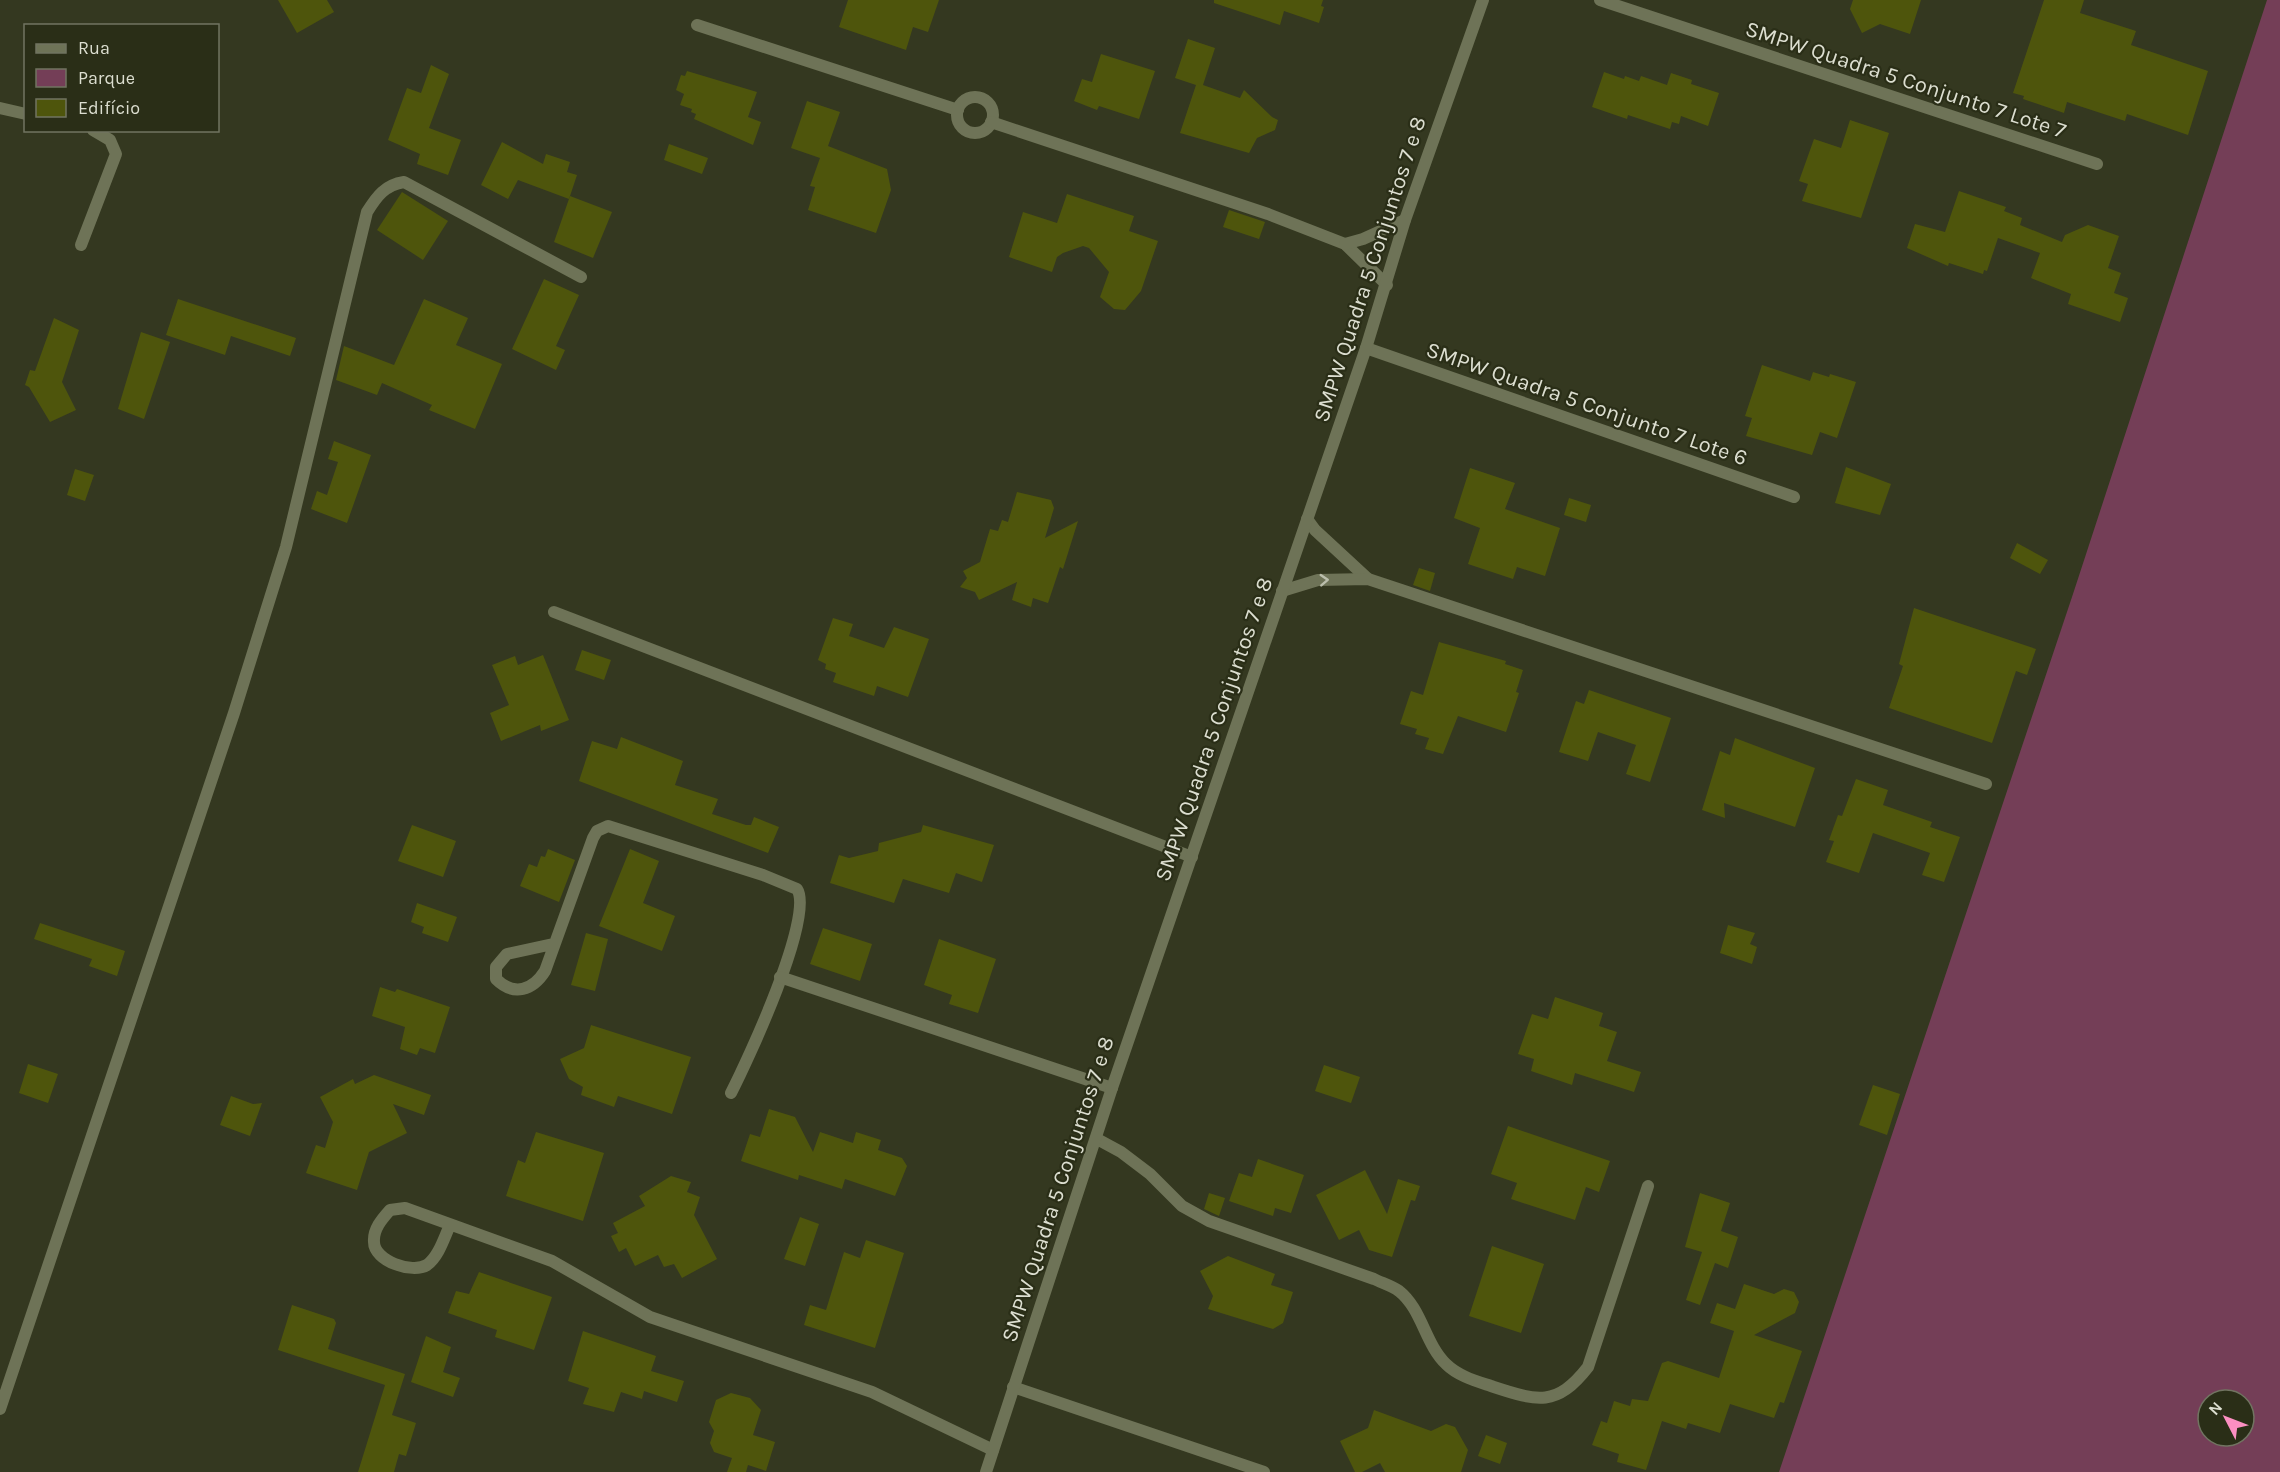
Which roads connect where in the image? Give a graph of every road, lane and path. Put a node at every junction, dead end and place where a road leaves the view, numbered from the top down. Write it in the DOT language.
graph roads {
  1 [pos="1483,0"];
  2 [pos="1600,0"];
  3 [pos="698,25"];
  4 [pos="0,108"];
  5 [pos="958,110"];
  6 [pos="24,114"];
  7 [pos="991,122"];
  8 [pos="96,132"];
  9 [pos="2097,164"];
  10 [pos="1405,220"];
  11 [pos="1345,244"];
  12 [pos="81,245"];
  13 [pos="581,278"];
  14 [pos="1387,285"];
  15 [pos="1366,348"];
  16 [pos="1794,497"];
  17 [pos="1307,519"];
  18 [pos="1368,579"];
  19 [pos="1282,591"];
  20 [pos="554,612"];
  21 [pos="1986,784"];
  22 [pos="1192,857"];
  23 [pos="553,944"];
  24 [pos="780,977"];
  25 [pos="1112,1088"];
  26 [pos="731,1093"];
  27 [pos="1097,1139"];
  28 [pos="1648,1186"];
  29 [pos="450,1225"];
  30 [pos="1013,1387"];
  31 [pos="0,1409"];
  32 [pos="993,1450"];
  33 [pos="986,1472"];
  34 [pos="1264,1472"];
  1 -- 10 [label="street, SMPW Quadra 5 Conjuntos 7 e 8"];
  2 -- 9 [label="street, SMPW Quadra 5 Conjunto 7 Lote 7"];
  3 -- 5 [label="street"];
  4 -- 6 [label="street"];
  5 -- 7 [label="street"];
  5 -- 7 [label="street"];
  7 -- 11 [label="street"];
  8 -- 12 [label="street"];
  10 -- 11 [label="street"];
  10 -- 14 [label="street, SMPW Quadra 5 Conjuntos 7 e 8"];
  11 -- 14 [label="street"];
  13 -- 31 [label="street"];
  14 -- 15 [label="street, SMPW Quadra 5 Conjuntos 7 e 8"];
  15 -- 16 [label="street, SMPW Quadra 5 Conjunto 7 Lote 6"];
  15 -- 17 [label="street, SMPW Quadra 5 Conjuntos 7 e 8"];
  17 -- 18 [label="street"];
  17 -- 19 [label="street, SMPW Quadra 5 Conjuntos 7 e 8"];
  19 -- 18 [label="street, one-way"];
  18 -- 21 [label="street"];
  19 -- 22 [label="street, SMPW Quadra 5 Conjuntos 7 e 8"];
  20 -- 22 [label="street"];
  22 -- 25 [label="street, SMPW Quadra 5 Conjuntos 7 e 8"];
  23 -- 23 [label="street"];
  23 -- 24 [label="street"];
  24 -- 25 [label="street"];
  24 -- 26 [label="street"];
  25 -- 27 [label="street, SMPW Quadra 5 Conjuntos 7 e 8"];
  27 -- 28 [label="street"];
  27 -- 30 [label="street, SMPW Quadra 5 Conjuntos 7 e 8"];
  29 -- 29 [label="street"];
  29 -- 32 [label="street"];
  30 -- 32 [label="street, SMPW Quadra 5 Conjuntos 7 e 8"];
  30 -- 34 [label="street"];
  32 -- 33 [label="street, SMPW Quadra 5 Conjuntos 7 e 8"];
}
